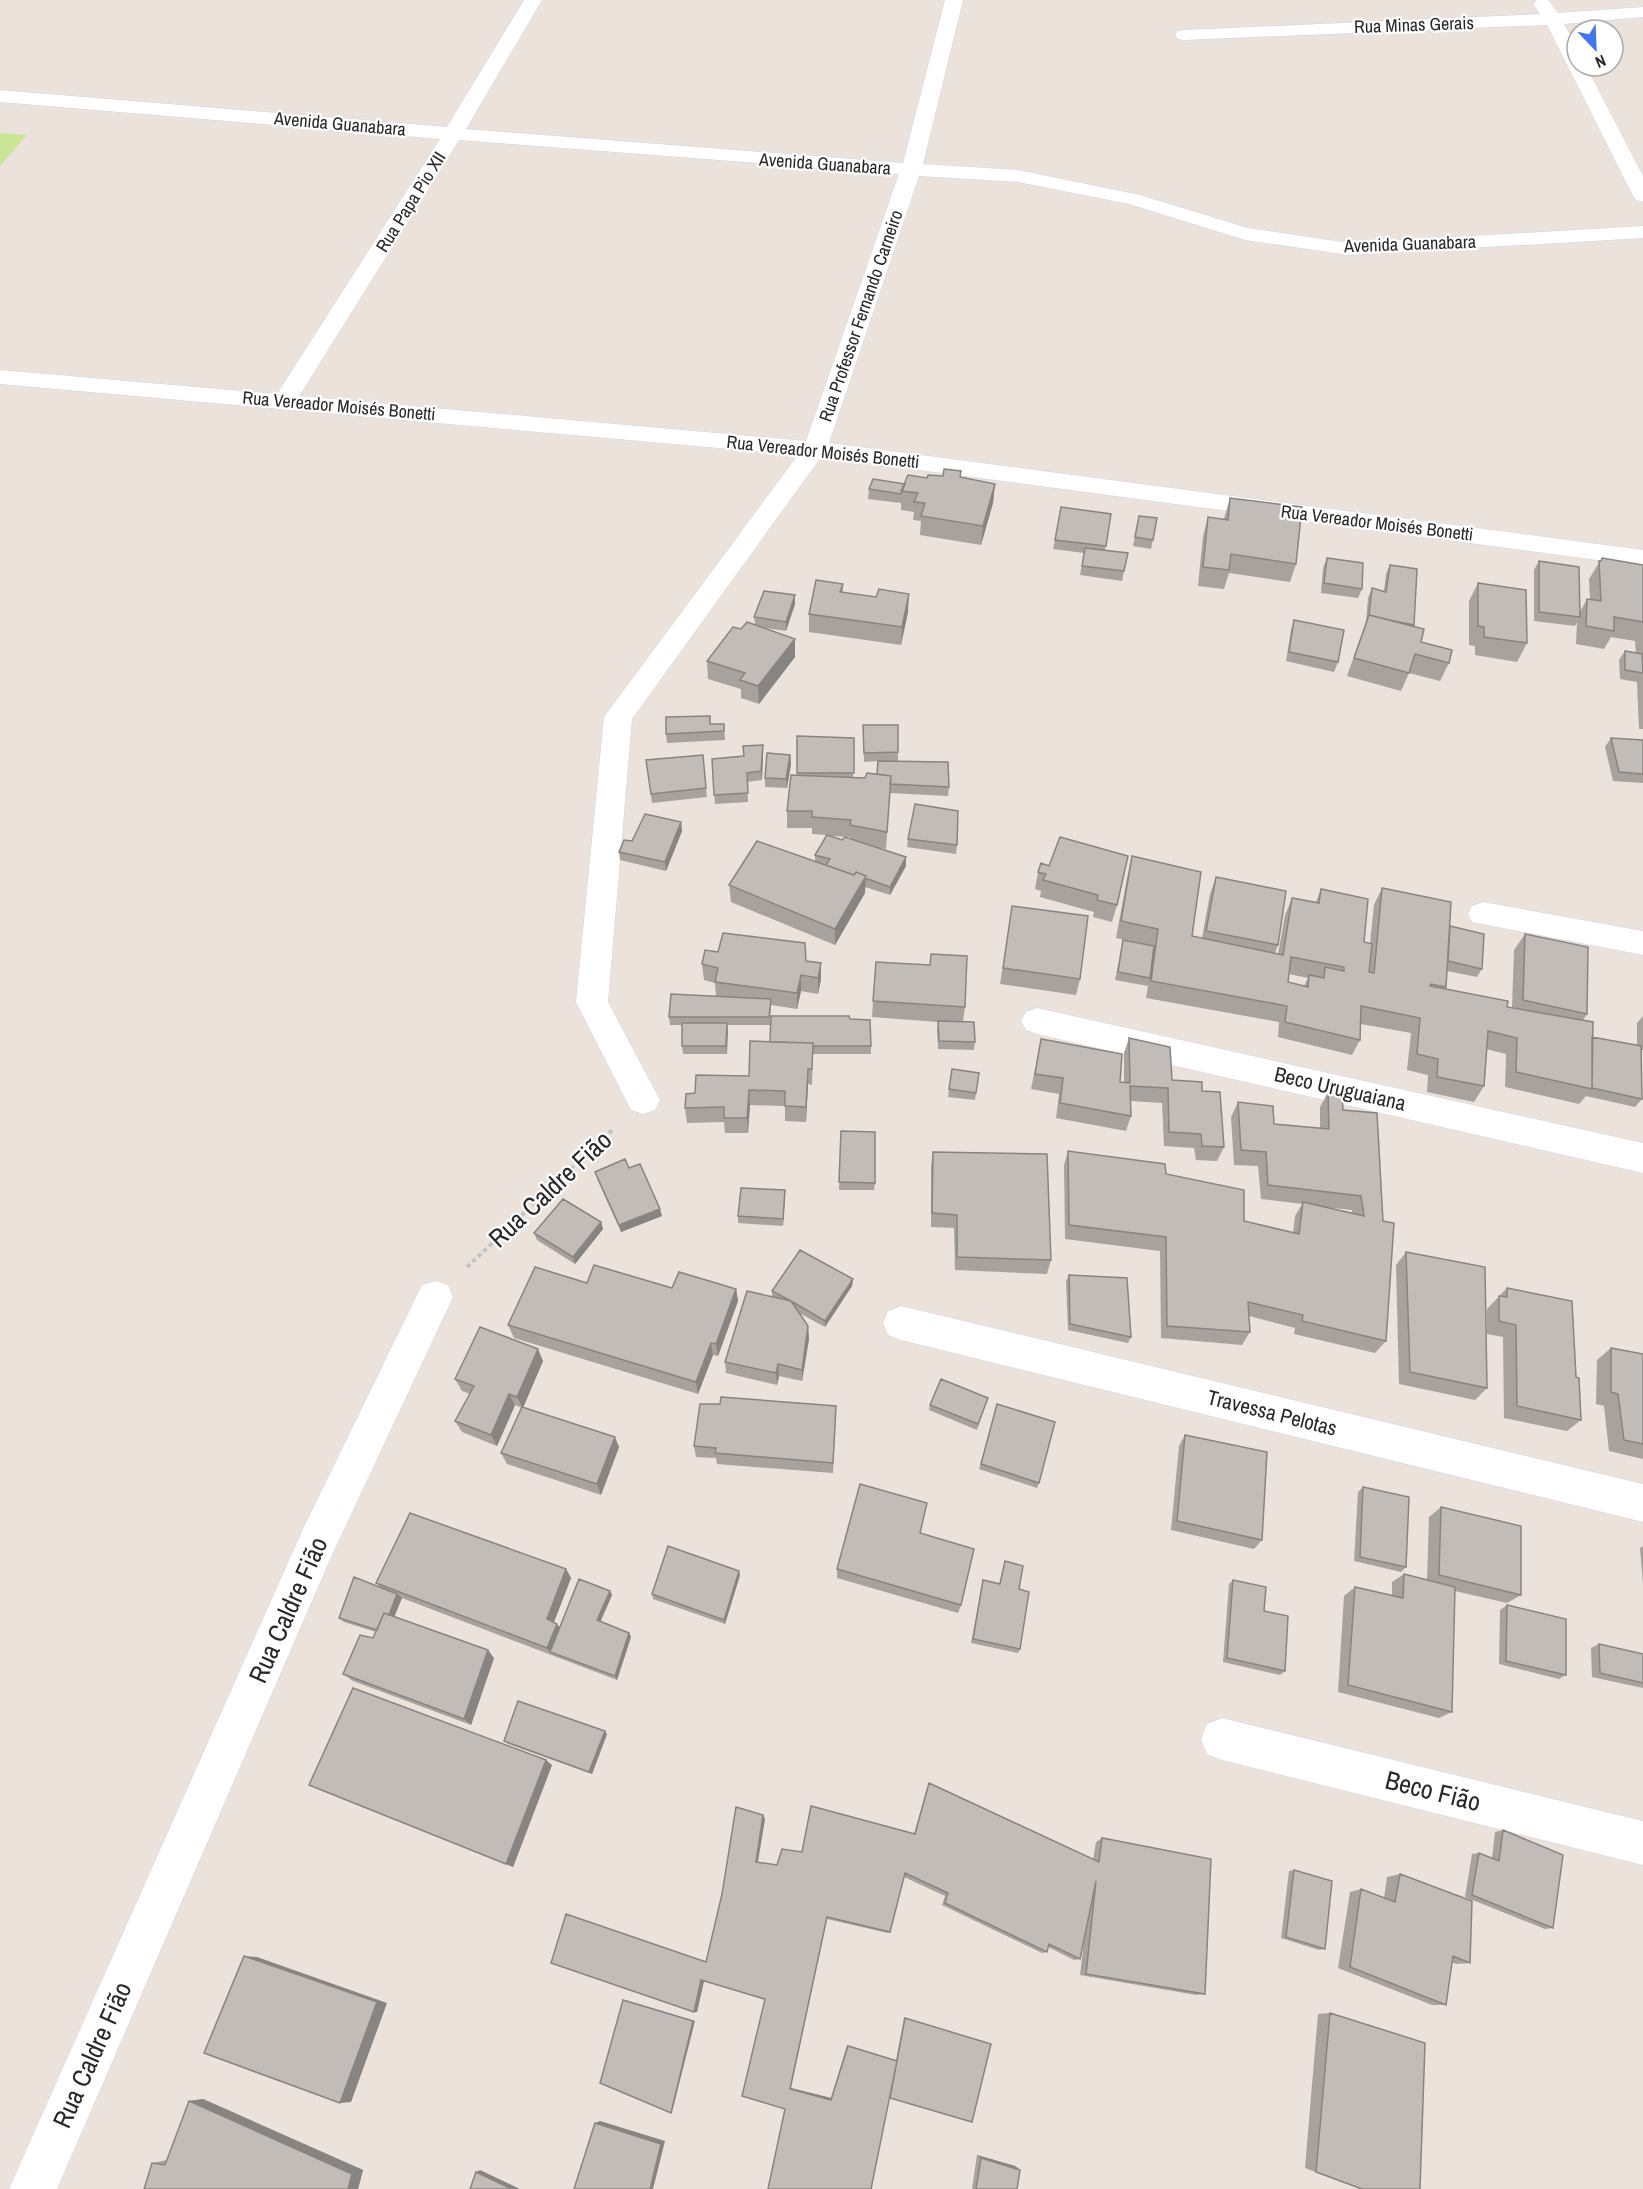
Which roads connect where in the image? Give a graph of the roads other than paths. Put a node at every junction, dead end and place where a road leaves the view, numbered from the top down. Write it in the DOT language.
graph roads {
  1 [pos="533,0"];
  2 [pos="954,0"];
  3 [pos="1540,0"];
  4 [pos="1643,12"];
  5 [pos="1553,19"];
  6 [pos="1184,35"];
  7 [pos="0,96"];
  8 [pos="453,134"];
  9 [pos="911,170"];
  10 [pos="1643,196"];
  11 [pos="1643,232"];
  12 [pos="0,377"];
  13 [pos="284,401"];
  14 [pos="815,449"];
  15 [pos="1643,558"];
  16 [pos="1483,914"];
  17 [pos="1643,943"];
  18 [pos="1037,1021"];
  19 [pos="643,1100"];
  20 [pos="1643,1158"];
  21 [pos="435,1297"];
  22 [pos="901,1323"];
  23 [pos="1643,1503"];
  24 [pos="1222,1739"];
  25 [pos="1643,1843"];
  26 [pos="33,2189"];
  1 -- 8 [label="street, Rua Papa Pio XII"];
  2 -- 9 [label="street, Rua Professor Fernando Carneiro"];
  3 -- 5 [label="street"];
  4 -- 5 [label="street, Rua Minas Gerais"];
  5 -- 6 [label="street, Rua Minas Gerais"];
  5 -- 10 [label="street"];
  7 -- 8 [label="street, Avenida Guanabara"];
  8 -- 9 [label="street, Avenida Guanabara"];
  8 -- 13 [label="street, Rua Papa Pio XII"];
  9 -- 11 [label="street, Avenida Guanabara"];
  9 -- 14 [label="street, Rua Professor Fernando Carneiro"];
  12 -- 13 [label="street, Rua Vereador Moisés Bonetti"];
  13 -- 14 [label="street, Rua Vereador Moisés Bonetti"];
  14 -- 15 [label="street, Rua Vereador Moisés Bonetti"];
  14 -- 19 [label="street, Rua Professor Fernando Carneiro"];
  16 -- 17 [label="street"];
  18 -- 20 [label="street, Beco Uruguaiana"];
  21 -- 26 [label="street, Rua Caldre Fião"];
  22 -- 23 [label="street, Travessa Pelotas"];
  24 -- 25 [label="street, Beco Fião"];
}
